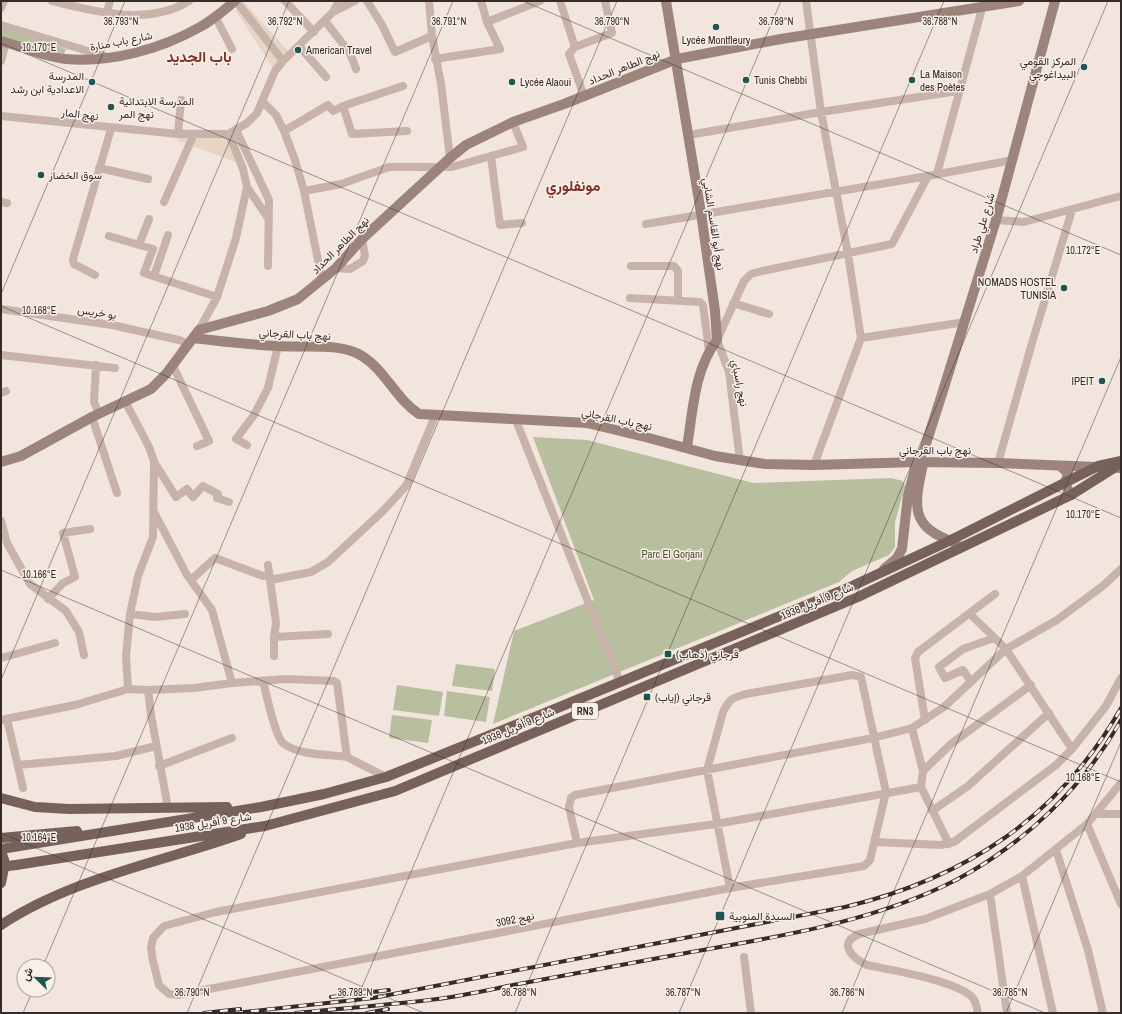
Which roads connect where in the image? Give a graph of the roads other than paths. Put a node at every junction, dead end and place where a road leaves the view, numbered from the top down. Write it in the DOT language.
graph roads {
  1 [pos="4,1"];
  2 [pos="52,1"];
  3 [pos="110,1"];
  4 [pos="189,1"];
  5 [pos="235,1"];
  6 [pos="285,1"];
  7 [pos="339,1"];
  8 [pos="355,1"];
  9 [pos="367,1"];
  10 [pos="429,1"];
  11 [pos="481,1"];
  12 [pos="540,1"];
  13 [pos="560,1"];
  14 [pos="605,1"];
  15 [pos="666,1"];
  16 [pos="806,1"];
  17 [pos="1019,1"];
  18 [pos="1055,1"];
  19 [pos="525,4"];
  20 [pos="983,4"];
  21 [pos="173,5"];
  22 [pos="1,8"];
  23 [pos="107,12"];
  24 [pos="333,12"];
  25 [pos="216,16"];
  26 [pos="325,21"];
  27 [pos="487,22"];
  28 [pos="1,25"];
  29 [pos="314,32"];
  30 [pos="811,35"];
  31 [pos="432,36"];
  32 [pos="4,41"];
  33 [pos="299,46"];
  34 [pos="575,47"];
  35 [pos="232,49"];
  36 [pos="108,57"];
  37 [pos="435,59"];
  38 [pos="676,59"];
  39 [pos="283,60"];
  40 [pos="1,61"];
  41 [pos="356,69"];
  42 [pos="326,77"];
  43 [pos="403,86"];
  44 [pos="958,91"];
  45 [pos="584,96"];
  46 [pos="181,100"];
  47 [pos="263,102"];
  48 [pos="343,106"];
  49 [pos="821,112"];
  50 [pos="1,116"];
  51 [pos="513,122"];
  52 [pos="111,129"];
  53 [pos="284,131"];
  54 [pos="407,131"];
  55 [pos="233,132"];
  56 [pos="178,134"];
  57 [pos="194,134"];
  58 [pos="689,136"];
  59 [pos="491,157"];
  60 [pos="450,158"];
  61 [pos="1013,160"];
  62 [pos="99,168"];
  63 [pos="439,168"];
  64 [pos="937,174"];
  65 [pos="928,176"];
  66 [pos="148,179"];
  67 [pos="247,187"];
  68 [pos="304,191"];
  69 [pos="835,191"];
  70 [pos="1121,196"];
  71 [pos="164,202"];
  72 [pos="1072,210"];
  73 [pos="701,213"];
  74 [pos="149,219"];
  75 [pos="269,219"];
  76 [pos="996,220"];
  77 [pos="522,223"];
  78 [pos="646,224"];
  79 [pos="168,235"];
  80 [pos="109,236"];
  81 [pos="362,239"];
  82 [pos="139,245"];
  83 [pos="848,254"];
  84 [pos="268,266"];
  85 [pos="631,266"];
  86 [pos="336,268"];
  87 [pos="95,275"];
  88 [pos="154,276"];
  89 [pos="322,280"];
  90 [pos="217,297"];
  91 [pos="630,298"];
  92 [pos="678,300"];
  93 [pos="732,303"];
  94 [pos="1,309"];
  95 [pos="769,314"];
  96 [pos="965,322"];
  97 [pos="194,337"];
  98 [pos="861,338"];
  99 [pos="717,340"];
  100 [pos="278,346"];
  101 [pos="709,351"];
  102 [pos="1,355"];
  103 [pos="96,365"];
  104 [pos="173,366"];
  105 [pos="115,368"];
  106 [pos="125,401"];
  107 [pos="95,415"];
  108 [pos="435,416"];
  109 [pos="515,418"];
  110 [pos="197,446"];
  111 [pos="247,446"];
  112 [pos="687,447"];
  113 [pos="154,461"];
  114 [pos="740,461"];
  115 [pos="1,462"];
  116 [pos="920,462"];
  117 [pos="998,463"];
  118 [pos="1119,464"];
  119 [pos="814,465"];
  120 [pos="1060,466"];
  121 [pos="1098,466"];
  122 [pos="1065,484"];
  123 [pos="117,493"];
  124 [pos="1071,495"];
  125 [pos="229,502"];
  126 [pos="153,509"];
  127 [pos="1,522"];
  128 [pos="90,529"];
  129 [pos="949,541"];
  130 [pos="962,546"];
  131 [pos="268,565"];
  132 [pos="884,569"];
  133 [pos="1121,569"];
  134 [pos="269,578"];
  135 [pos="191,580"];
  136 [pos="995,594"];
  137 [pos="48,599"];
  138 [pos="130,614"];
  139 [pos="185,614"];
  140 [pos="970,614"];
  141 [pos="328,634"];
  142 [pos="274,637"];
  143 [pos="994,638"];
  144 [pos="55,643"];
  145 [pos="1006,649"];
  146 [pos="84,655"];
  147 [pos="274,656"];
  148 [pos="1,658"];
  149 [pos="1121,678"];
  150 [pos="263,681"];
  151 [pos="232,682"];
  152 [pos="620,682"];
  153 [pos="971,682"];
  154 [pos="1031,685"];
  155 [pos="128,689"];
  156 [pos="148,690"];
  157 [pos="1049,713"];
  158 [pos="4,720"];
  159 [pos="925,720"];
  160 [pos="912,728"];
  161 [pos="232,738"];
  162 [pos="873,738"];
  163 [pos="156,746"];
  164 [pos="1072,748"];
  165 [pos="347,757"];
  166 [pos="18,765"];
  167 [pos="159,766"];
  168 [pos="707,770"];
  169 [pos="922,771"];
  170 [pos="386,777"];
  171 [pos="1121,783"];
  172 [pos="921,787"];
  173 [pos="23,788"];
  174 [pos="886,792"];
  175 [pos="1,798"];
  176 [pos="261,807"];
  177 [pos="168,808"];
  178 [pos="932,811"];
  179 [pos="1096,814"];
  180 [pos="1121,814"];
  181 [pos="716,824"];
  182 [pos="1087,824"];
  183 [pos="143,826"];
  184 [pos="265,826"];
  185 [pos="1,838"];
  186 [pos="875,842"];
  187 [pos="577,843"];
  188 [pos="949,844"];
  189 [pos="1,850"];
  190 [pos="1056,850"];
  191 [pos="1,866"];
  192 [pos="1022,876"];
  193 [pos="1,883"];
  194 [pos="730,888"];
  195 [pos="990,894"];
  196 [pos="1121,904"];
  197 [pos="1,925"];
  198 [pos="744,957"];
  199 [pos="751,1013"];
  200 [pos="978,1013"];
  201 [pos="1006,1013"];
  202 [pos="1053,1013"];
  203 [pos="1103,1013"];
  1 -- 22 [label="street"];
  2 -- 23 [label="street"];
  3 -- 23 [label="street"];
  4 -- 21 [label="street"];
  5 -- 25 [label="street, شارع باب منارة"];
  5 -- 39 [label="street"];
  6 -- 29 [label="street"];
  7 -- 24 [label="street"];
  8 -- 24 [label="street"];
  9 -- 31 [label="street"];
  10 -- 31 [label="street"];
  11 -- 27 [label="street"];
  12 -- 19 [label="street"];
  13 -- 34 [label="street"];
  14 -- 34 [label="street"];
  15 -- 38 [label="street, نهج أبو القاسم الشابي"];
  16 -- 30 [label="street"];
  17 -- 20 [label="street, نهج الطاهر الحداد"];
  18 -- 61 [label="street, شارع علي طراد"];
  19 -- 27 [label="street"];
  20 -- 30 [label="street, نهج الطاهر الحداد"];
  20 -- 44 [label="street"];
  21 -- 23 [label="street"];
  24 -- 26 [label="street"];
  25 -- 35 [label="street"];
  25 -- 36 [label="street, شارع باب منارة"];
  26 -- 29 [label="street"];
  26 -- 41 [label="street"];
  27 -- 37 [label="street"];
  28 -- 36 [label="street"];
  29 -- 33 [label="street"];
  30 -- 38 [label="street, نهج الطاهر الحداد"];
  30 -- 49 [label="street"];
  31 -- 37 [label="street"];
  32 -- 36 [label="street, شارع باب منارة"];
  32 -- 40 [label="street"];
  33 -- 39 [label="street"];
  33 -- 42 [label="street"];
  34 -- 45 [label="street"];
  37 -- 60 [label="street"];
  38 -- 45 [label="street, نهج الطاهر الحداد"];
  38 -- 58 [label="street, نهج أبو القاسم الشابي"];
  39 -- 47 [label="street"];
  43 -- 48 [label="street"];
  44 -- 49 [label="street"];
  44 -- 64 [label="street"];
  45 -- 51 [label="street, نهج الطاهر الحداد"];
  46 -- 56 [label="street"];
  47 -- 53 [label="street"];
  47 -- 55 [label="street"];
  48 -- 53 [label="street"];
  48 -- 54 [label="street"];
  49 -- 58 [label="street"];
  49 -- 69 [label="street"];
  50 -- 52 [label="street, نهج المار"];
  51 -- 59 [label="street"];
  51 -- 60 [label="street, نهج الطاهر الحداد"];
  52 -- 56 [label="street, نهج المار"];
  52 -- 62 [label="street"];
  53 -- 68 [label="street"];
  55 -- 57 [label="street, نهج المار"];
  55 -- 67 [label="street"];
  55 -- 75 [label="street"];
  56 -- 57 [label="street, نهج المار"];
  57 -- 71 [label="street"];
  58 -- 73 [label="street, نهج أبو القاسم الشابي"];
  59 -- 63 [label="street"];
  59 -- 77 [label="street"];
  60 -- 63 [label="street, نهج الطاهر الحداد"];
  61 -- 64 [label="street"];
  61 -- 76 [label="street, شارع علي طراد"];
  62 -- 66 [label="street"];
  62 -- 87 [label="street"];
  63 -- 68 [label="street"];
  63 -- 81 [label="street, نهج الطاهر الحداد"];
  64 -- 65 [label="street"];
  65 -- 69 [label="street"];
  65 -- 83 [label="street"];
  67 -- 75 [label="street"];
  67 -- 90 [label="street"];
  68 -- 89 [label="street"];
  69 -- 73 [label="street"];
  69 -- 83 [label="street"];
  70 -- 72 [label="street"];
  72 -- 76 [label="street"];
  72 -- 117 [label="street"];
  73 -- 78 [label="street"];
  73 -- 99 [label="street, نهج أبو القاسم الشابي"];
  74 -- 82 [label="street"];
  75 -- 84 [label="street"];
  76 -- 96 [label="street, شارع علي طراد"];
  79 -- 88 [label="street"];
  80 -- 82 [label="street"];
  81 -- 86 [label="street, نهج الطاهر الحداد"];
  81 -- 86 [label="street"];
  82 -- 88 [label="street"];
  83 -- 93 [label="street"];
  83 -- 98 [label="street"];
  85 -- 92 [label="street"];
  86 -- 89 [label="street, نهج الطاهر الحداد"];
  88 -- 90 [label="street"];
  89 -- 97 [label="street, نهج الطاهر الحداد"];
  90 -- 97 [label="street"];
  91 -- 92 [label="street"];
  92 -- 101 [label="street"];
  93 -- 95 [label="street"];
  93 -- 99 [label="street"];
  94 -- 97 [label="street, بو خريس"];
  96 -- 98 [label="street"];
  96 -- 116 [label="street, شارع علي طراد"];
  97 -- 100 [label="street, نهج باب القرجاني"];
  97 -- 104 [label="street"];
  98 -- 119 [label="street"];
  99 -- 101 [label="street"];
  99 -- 114 [label="street, نهج راسباي"];
  100 -- 108 [label="street, نهج باب القرجاني"];
  100 -- 111 [label="street"];
  101 -- 112 [label="street"];
  102 -- 103 [label="street"];
  103 -- 105 [label="street"];
  103 -- 107 [label="street"];
  104 -- 106 [label="street"];
  104 -- 110 [label="street"];
  106 -- 107 [label="street"];
  106 -- 113 [label="street"];
  107 -- 115 [label="street"];
  107 -- 123 [label="street"];
  108 -- 109 [label="street, نهج باب القرجاني"];
  108 -- 134 [label="street"];
  109 -- 112 [label="street, نهج باب القرجاني"];
  109 -- 152 [label="street"];
  112 -- 114 [label="street, نهج باب القرجاني"];
  113 -- 125 [label="street"];
  113 -- 126 [label="street"];
  114 -- 119 [label="street, نهج باب القرجاني"];
  116 -- 117 [label="street, نهج باب القرجاني"];
  116 -- 119 [label="street, نهج باب القرجاني"];
  116 -- 129 [label="street, شارع علي طراد"];
  116 -- 132 [label="street, شارع علي طراد"];
  117 -- 120 [label="street, نهج باب القرجاني"];
  118 -- 121 [label="main road, شارع 9 أفريل 1938 / RN3"];
  118 -- 124 [label="main road, شارع 9 أفريل 1938 / RN3"];
  120 -- 121 [label="street, نهج باب القرجاني"];
  120 -- 122 [label="street"];
  121 -- 122 [label="main road, شارع 9 أفريل 1938 / RN3"];
  122 -- 124 [label="street"];
  122 -- 129 [label="main road, شارع 9 أفريل 1938 / RN3"];
  124 -- 130 [label="main road, شارع 9 أفريل 1938 / RN3"];
  126 -- 135 [label="street"];
  126 -- 138 [label="street"];
  127 -- 137 [label="street"];
  128 -- 137 [label="street"];
  129 -- 130 [label="street, شارع علي طراد"];
  129 -- 132 [label="main road, شارع 9 أفريل 1938 / RN3"];
  130 -- 184 [label="main road, شارع 9 أفريل 1938 / RN3"];
  131 -- 134 [label="street"];
  132 -- 152 [label="main road, شارع 9 أفريل 1938 / RN3"];
  133 -- 145 [label="street"];
  134 -- 135 [label="street"];
  134 -- 142 [label="street"];
  135 -- 151 [label="street"];
  136 -- 140 [label="street"];
  137 -- 146 [label="street"];
  138 -- 139 [label="street"];
  138 -- 155 [label="street"];
  140 -- 143 [label="street"];
  140 -- 159 [label="street"];
  141 -- 142 [label="street"];
  142 -- 147 [label="street"];
  143 -- 145 [label="street"];
  143 -- 153 [label="street"];
  144 -- 148 [label="street"];
  145 -- 153 [label="street"];
  145 -- 154 [label="street"];
  149 -- 164 [label="street"];
  150 -- 151 [label="street"];
  150 -- 165 [label="street"];
  150 -- 165 [label="street"];
  151 -- 156 [label="street"];
  152 -- 170 [label="main road, شارع 9 أفريل 1938 / RN3"];
  153 -- 159 [label="street"];
  154 -- 157 [label="street"];
  154 -- 169 [label="street"];
  155 -- 156 [label="street"];
  155 -- 158 [label="street"];
  156 -- 163 [label="street"];
  157 -- 164 [label="street"];
  157 -- 178 [label="street"];
  158 -- 166 [label="street"];
  159 -- 160 [label="street"];
  160 -- 162 [label="street"];
  160 -- 169 [label="street"];
  161 -- 167 [label="street"];
  162 -- 168 [label="street"];
  162 -- 168 [label="street"];
  162 -- 174 [label="street"];
  163 -- 166 [label="street"];
  163 -- 167 [label="street"];
  164 -- 188 [label="street"];
  165 -- 170 [label="street"];
  166 -- 173 [label="street"];
  167 -- 177 [label="street"];
  168 -- 181 [label="street"];
  168 -- 187 [label="street"];
  169 -- 172 [label="street"];
  170 -- 176 [label="main road, شارع 9 أفريل 1938 / RN3"];
  171 -- 179 [label="street"];
  172 -- 174 [label="street"];
  172 -- 178 [label="street"];
  174 -- 181 [label="street"];
  174 -- 186 [label="street"];
  175 -- 177 [label="main road"];
  176 -- 177 [label="main road"];
  176 -- 183 [label="main road, شارع 9 أفريل 1938 / RN3"];
  178 -- 188 [label="street"];
  179 -- 180 [label="street"];
  179 -- 182 [label="street"];
  181 -- 187 [label="street"];
  181 -- 194 [label="street"];
  182 -- 190 [label="street"];
  182 -- 196 [label="street"];
  183 -- 185 [label="main road"];
  183 -- 189 [label="main road, شارع 9 أفريل 1938 / RN3"];
  184 -- 191 [label="main road, شارع 9 أفريل 1938 / RN3, bridge"];
  184 -- 197 [label="main road"];
  186 -- 188 [label="street"];
  186 -- 194 [label="street, نهج 3092"];
  187 -- 194 [label="street, نهج 3092"];
  189 -- 193 [label="main road"];
  190 -- 192 [label="street"];
  190 -- 203 [label="street"];
  192 -- 195 [label="street"];
  192 -- 202 [label="street"];
  195 -- 200 [label="street"];
  195 -- 201 [label="street"];
  198 -- 199 [label="street"];
}
